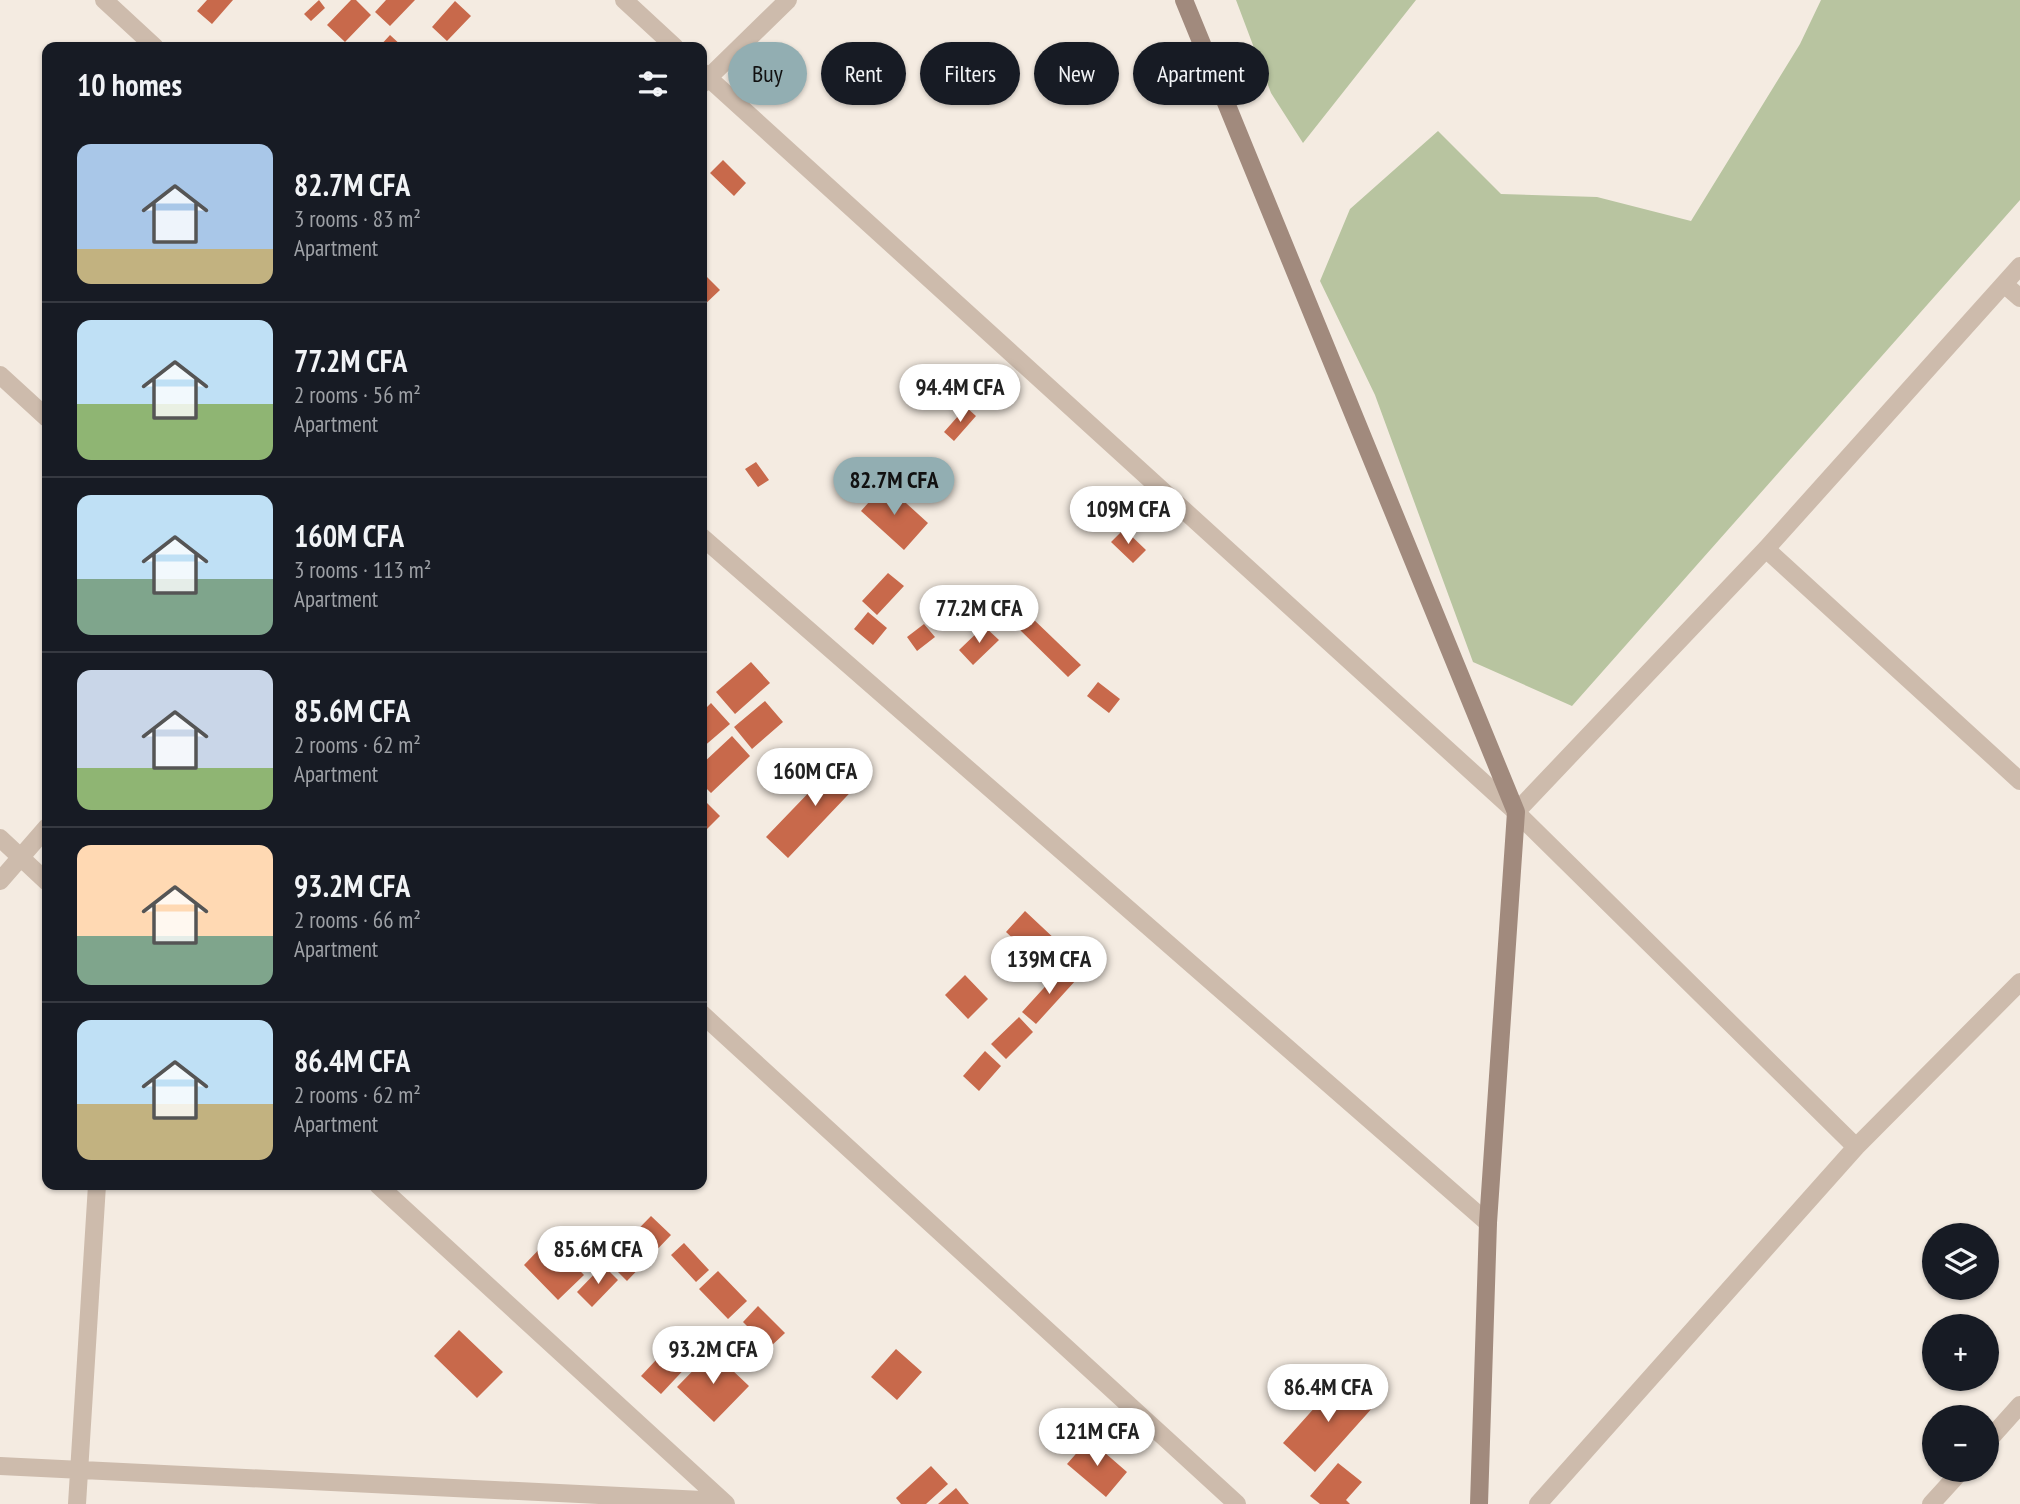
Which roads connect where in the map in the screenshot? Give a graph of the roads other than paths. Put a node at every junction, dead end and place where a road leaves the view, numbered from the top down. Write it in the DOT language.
graph roads {
  1 [pos="104,0"];
  2 [pos="624,0"];
  3 [pos="788,0"];
  4 [pos="1184,0"];
  5 [pos="150,42"];
  6 [pos="670,42"];
  7 [pos="707,75"];
  8 [pos="707,81"];
  9 [pos="2020,265"];
  10 [pos="2004,284"];
  11 [pos="2020,298"];
  12 [pos="0,376"];
  13 [pos="42,414"];
  14 [pos="707,541"];
  15 [pos="1766,550"];
  16 [pos="2020,781"];
  17 [pos="1516,813"];
  18 [pos="42,833"];
  19 [pos="0,838"];
  20 [pos="21,858"];
  21 [pos="42,877"];
  22 [pos="0,881"];
  23 [pos="2020,982"];
  24 [pos="707,1019"];
  25 [pos="1856,1147"];
  26 [pos="97,1190"];
  27 [pos="383,1190"];
  28 [pos="1488,1223"];
  29 [pos="2020,1405"];
  30 [pos="1999,1428"];
  31 [pos="0,1465"];
  32 [pos="78,1469"];
  33 [pos="1951,1482"];
  34 [pos="724,1502"];
  35 [pos="77,1504"];
  36 [pos="1237,1504"];
  37 [pos="1479,1504"];
  38 [pos="1538,1504"];
  39 [pos="1931,1504"];
  1 -- 5 [label="street"];
  2 -- 6 [label="street"];
  3 -- 7 [label="street"];
  4 -- 17 [label="street"];
  8 -- 17 [label="street"];
  9 -- 10 [label="street"];
  10 -- 11 [label="street"];
  10 -- 15 [label="street"];
  12 -- 13 [label="street"];
  14 -- 28 [label="street"];
  15 -- 16 [label="street"];
  15 -- 17 [label="street"];
  17 -- 25 [label="street"];
  17 -- 28 [label="street"];
  18 -- 20 [label="street"];
  19 -- 20 [label="street"];
  20 -- 21 [label="street"];
  20 -- 22 [label="street"];
  23 -- 25 [label="street"];
  24 -- 36 [label="street"];
  25 -- 38 [label="street"];
  26 -- 32 [label="street"];
  27 -- 34 [label="street"];
  28 -- 37 [label="street"];
  29 -- 30 [label="street"];
  31 -- 32 [label="street"];
  32 -- 34 [label="street"];
  32 -- 35 [label="street"];
  33 -- 39 [label="street"];
}
